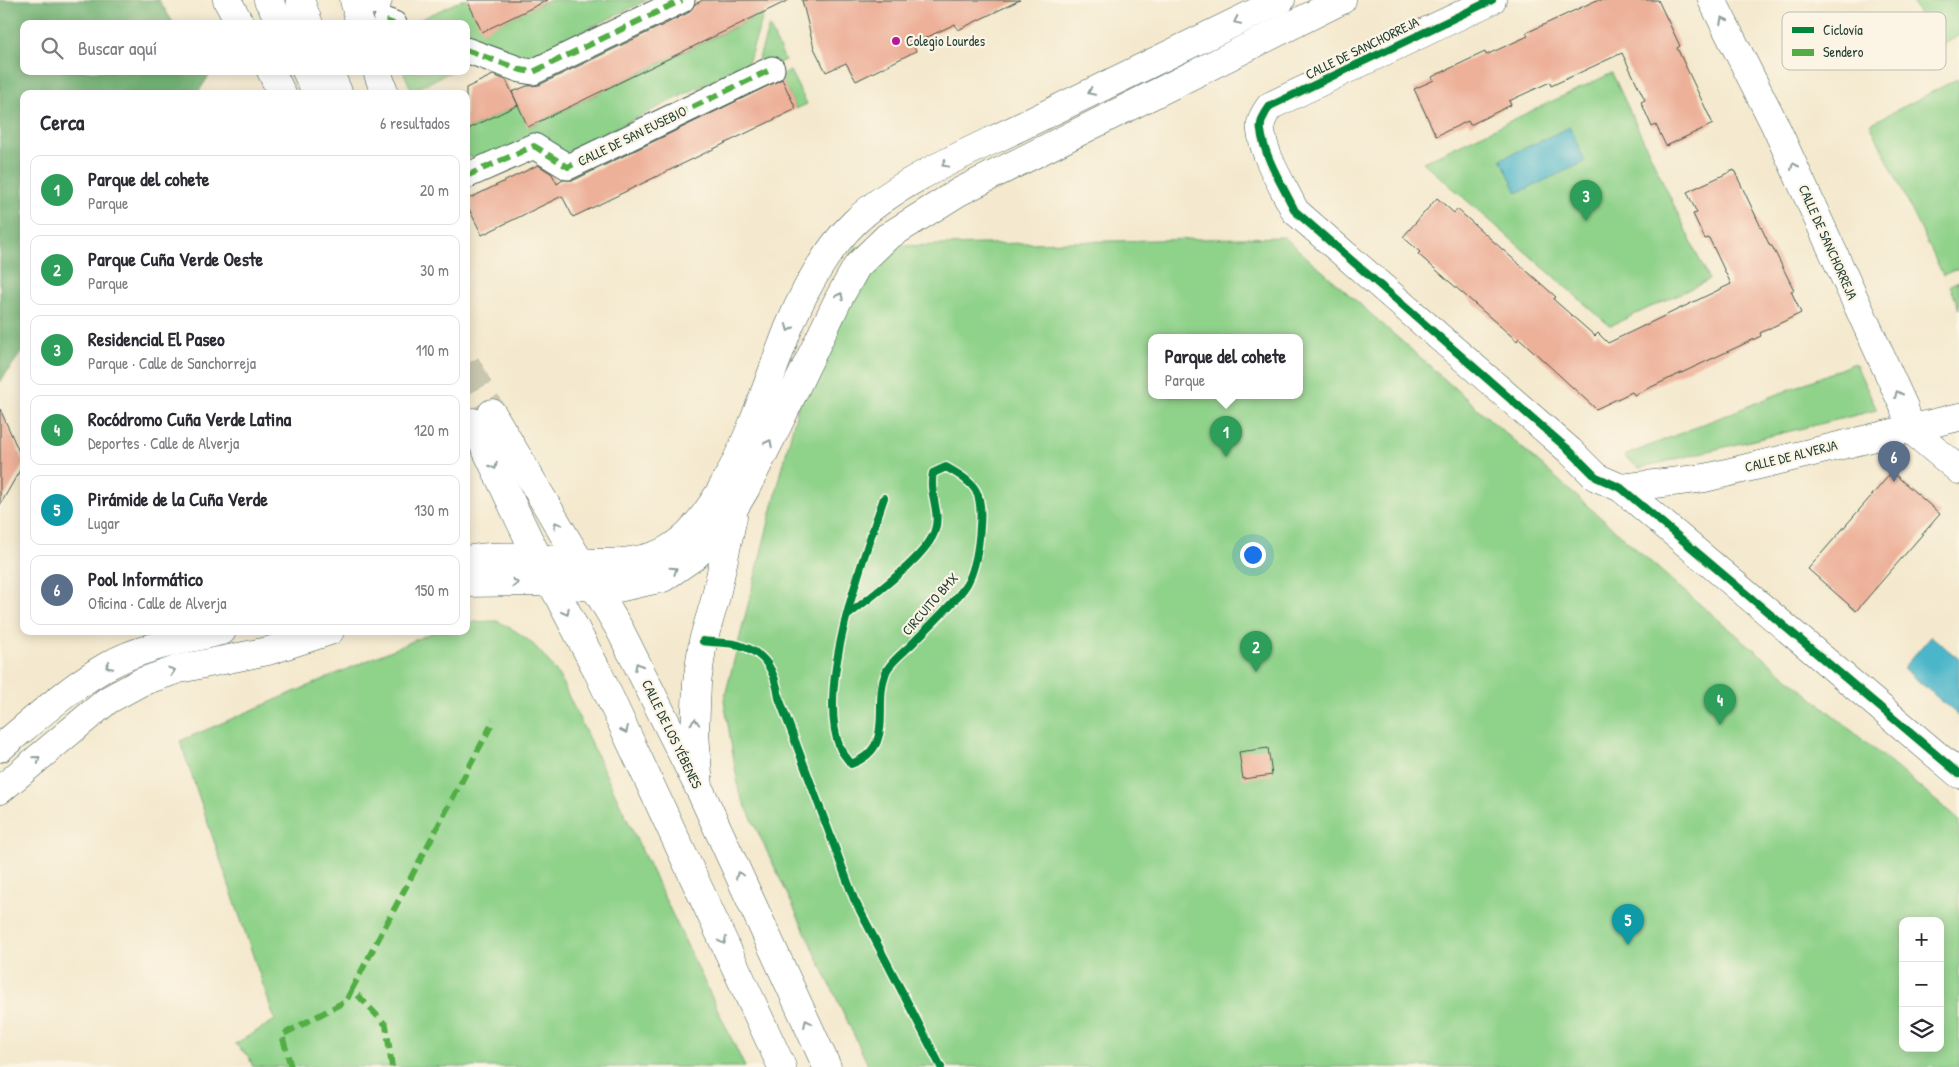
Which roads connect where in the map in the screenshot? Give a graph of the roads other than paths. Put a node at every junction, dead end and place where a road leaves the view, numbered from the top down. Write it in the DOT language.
graph roads {
  1 [pos="226,0"];
  2 [pos="233,0"];
  3 [pos="268,0"];
  4 [pos="300,0"];
  5 [pos="354,0"];
  6 [pos="682,0"];
  7 [pos="1281,0"];
  8 [pos="1342,0"];
  9 [pos="1492,0"];
  10 [pos="1712,0"];
  11 [pos="378,14"];
  12 [pos="238,20"];
  13 [pos="244,20"];
  14 [pos="280,20"];
  15 [pos="308,20"];
  16 [pos="470,51"];
  17 [pos="772,69"];
  18 [pos="267,75"];
  19 [pos="273,75"];
  20 [pos="308,75"];
  21 [pos="331,75"];
  22 [pos="379,75"];
  23 [pos="274,90"];
  24 [pos="280,90"];
  25 [pos="315,90"];
  26 [pos="337,90"];
  27 [pos="384,90"];
  28 [pos="470,174"];
  29 [pos="1959,417"];
  30 [pos="1910,429"];
  31 [pos="1959,470"];
  32 [pos="1621,488"];
  33 [pos="736,507"];
  34 [pos="538,558"];
  35 [pos="470,560"];
  36 [pos="579,561"];
  37 [pos="470,583"];
  38 [pos="551,584"];
  39 [pos="595,587"];
  40 [pos="207,635"];
  41 [pos="220,635"];
  42 [pos="318,635"];
  43 [pos="225,659"];
  44 [pos="0,748"];
  45 [pos="1959,774"];
  46 [pos="699,788"];
  47 [pos="0,790"];
  48 [pos="782,1067"];
  49 [pos="827,1067"];
  1 -- 12 [label="main road"];
  2 -- 13 [label="main road"];
  3 -- 14 [label="main road"];
  4 -- 15 [label="main road"];
  5 -- 11 [label="main road"];
  6 -- 16 [label="street"];
  7 -- 36 [label="main road, one-way"];
  33 -- 8 [label="main road, one-way"];
  9 -- 32 [label="main road, CALLE DE SANCHORREJA"];
  30 -- 10 [label="main road, CALLE DE SANCHORREJA, one-way"];
  17 -- 28 [label="street, CALLE DE SAN EUSEBIO"];
  18 -- 23 [label="main road"];
  19 -- 24 [label="main road"];
  20 -- 25 [label="main road"];
  21 -- 26 [label="main road"];
  22 -- 27 [label="main road"];
  29 -- 30 [label="main road, CALLE DE ALVERJA"];
  30 -- 31 [label="main road"];
  30 -- 32 [label="main road, CALLE DE ALVERJA"];
  32 -- 45 [label="main road"];
  39 -- 33 [label="main road, one-way"];
  46 -- 33 [label="main road, one-way"];
  34 -- 35 [label="main road"];
  34 -- 36 [label="main road"];
  36 -- 34 [label="main road, CALLE DE LOS YÉBENES, one-way"];
  34 -- 38 [label="main road, CALLE DE LOS YÉBENES"];
  36 -- 39 [label="main road, CALLE DE LOS YÉBENES"];
  37 -- 38 [label="main road, one-way"];
  38 -- 39 [label="main road"];
  38 -- 48 [label="main road, CALLE DE LOS YÉBENES, one-way"];
  46 -- 39 [label="main road, CALLE DE LOS YÉBENES, one-way"];
  40 -- 44 [label="main road, one-way"];
  41 -- 43 [label="main road"];
  42 -- 43 [label="main road"];
  47 -- 43 [label="main road, one-way"];
  49 -- 46 [label="main road, CALLE DE LOS YÉBENES, one-way"];
}
